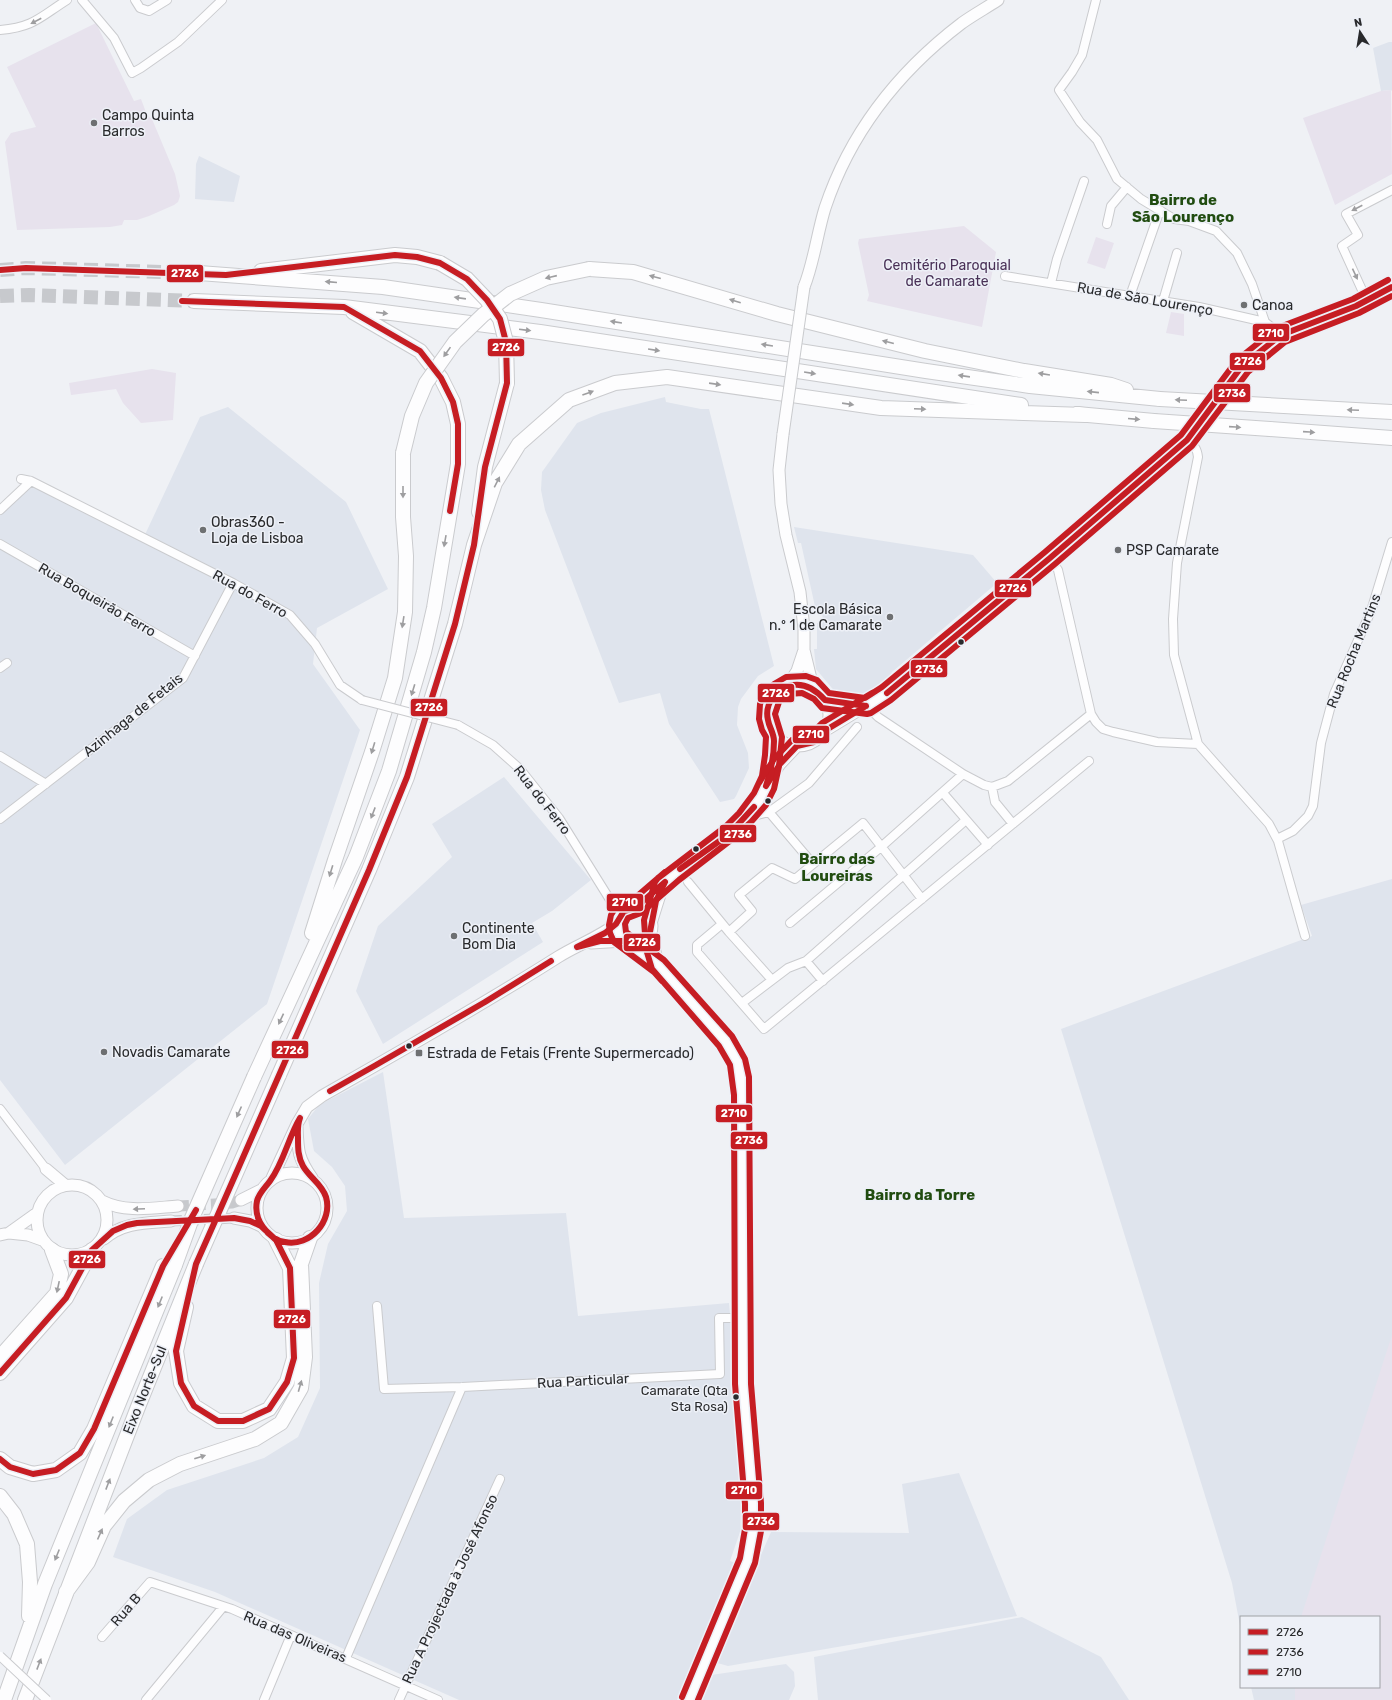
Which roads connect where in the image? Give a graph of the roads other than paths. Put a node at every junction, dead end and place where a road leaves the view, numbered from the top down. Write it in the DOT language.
graph roads {
  1 [pos="67,0"];
  2 [pos="82,0"];
  3 [pos="135,0"];
  4 [pos="166,0"];
  5 [pos="222,0"];
  6 [pos="998,0"];
  7 [pos="1096,0"];
  8 [pos="0,30"];
  9 [pos="1084,181"];
  10 [pos="1127,187"];
  11 [pos="1392,190"];
  12 [pos="1160,210"];
  13 [pos="1107,224"];
  14 [pos="1177,252"];
  15 [pos="199,273"];
  16 [pos="226,275"];
  17 [pos="1005,276"];
  18 [pos="1051,283"];
  19 [pos="1392,287"];
  20 [pos="1130,296"];
  21 [pos="194,301"];
  22 [pos="1163,301"];
  23 [pos="1367,301"];
  24 [pos="344,307"];
  25 [pos="1265,322"];
  26 [pos="1281,334"];
  27 [pos="1155,399"];
  28 [pos="1392,412"];
  29 [pos="1085,415"];
  30 [pos="1392,438"];
  31 [pos="1187,440"];
  32 [pos="21,479"];
  33 [pos="31,481"];
  34 [pos="0,510"];
  35 [pos="1392,542"];
  36 [pos="0,544"];
  37 [pos="474,544"];
  38 [pos="1050,558"];
  39 [pos="233,583"];
  40 [pos="804,650"];
  41 [pos="195,656"];
  42 [pos="788,685"];
  43 [pos="813,687"];
  44 [pos="825,700"];
  45 [pos="867,706"];
  46 [pos="1092,714"];
  47 [pos="857,727"];
  48 [pos="826,730"];
  49 [pos="774,735"];
  50 [pos="1198,744"];
  51 [pos="797,746"];
  52 [pos="0,756"];
  53 [pos="1089,761"];
  54 [pos="963,774"];
  55 [pos="770,778"];
  56 [pos="46,784"];
  57 [pos="992,787"];
  58 [pos="943,793"];
  59 [pos="769,812"];
  60 [pos="745,818"];
  61 [pos="0,819"];
  62 [pos="966,820"];
  63 [pos="1013,824"];
  64 [pos="1277,839"];
  65 [pos="988,845"];
  66 [pos="881,847"];
  67 [pos="813,864"];
  68 [pos="903,875"];
  69 [pos="688,882"];
  70 [pos="663,884"];
  71 [pos="922,899"];
  72 [pos="635,908"];
  73 [pos="619,918"];
  74 [pos="652,920"];
  75 [pos="790,923"];
  76 [pos="722,924"];
  77 [pos="652,932"];
  78 [pos="729,932"];
  79 [pos="1305,936"];
  80 [pos="627,942"];
  81 [pos="583,944"];
  82 [pos="806,960"];
  83 [pos="659,966"];
  84 [pos="772,980"];
  85 [pos="823,981"];
  86 [pos="297,984"];
  87 [pos="742,1003"];
  88 [pos="0,1109"];
  89 [pos="297,1124"];
  90 [pos="46,1169"];
  91 [pos="272,1178"];
  92 [pos="312,1178"];
  93 [pos="65,1185"];
  94 [pos="52,1190"];
  95 [pos="261,1190"];
  96 [pos="102,1200"];
  97 [pos="241,1200"];
  98 [pos="178,1206"];
  99 [pos="37,1213"];
  100 [pos="234,1218"];
  101 [pos="171,1221"];
  102 [pos="261,1226"];
  103 [pos="4,1234"];
  104 [pos="310,1238"];
  105 [pos="276,1240"];
  106 [pos="47,1245"];
  107 [pos="97,1245"];
  108 [pos="196,1264"];
  109 [pos="169,1266"];
  110 [pos="377,1306"];
  111 [pos="743,1318"];
  112 [pos="0,1357"];
  113 [pos="0,1373"];
  114 [pos="462,1388"];
  115 [pos="0,1459"];
  116 [pos="500,1479"];
  117 [pos="0,1496"];
  118 [pos="150,1582"];
  119 [pos="66,1592"];
  120 [pos="223,1607"];
  121 [pos="29,1628"];
  122 [pos="291,1635"];
  123 [pos="102,1637"];
  124 [pos="0,1656"];
  125 [pos="346,1658"];
  126 [pos="406,1686"];
  127 [pos="4,1700"];
  128 [pos="25,1700"];
  129 [pos="47,1700"];
  130 [pos="146,1700"];
  131 [pos="264,1700"];
  132 [pos="399,1700"];
  133 [pos="438,1700"];
  134 [pos="689,1700"];
  1 -- 8 [label="street, one-way"];
  2 -- 5 [label="street"];
  3 -- 4 [label="street"];
  6 -- 40 [label="street, bridge"];
  7 -- 10 [label="street"];
  9 -- 18 [label="street"];
  10 -- 12 [label="street"];
  10 -- 13 [label="street"];
  11 -- 23 [label="street, one-way"];
  12 -- 20 [label="street"];
  12 -- 25 [label="street"];
  14 -- 22 [label="street"];
  15 -- 16 [label="highway"];
  27 -- 16 [label="highway, one-way"];
  16 -- 37 [label="highway, bridge"];
  17 -- 18 [label="street, Rua de São Lourenço"];
  18 -- 20 [label="street, Rua de São Lourenço"];
  19 -- 23 [label="street"];
  20 -- 22 [label="street, Rua de São Lourenço"];
  21 -- 24 [label="highway"];
  22 -- 25 [label="street, Rua de São Lourenço"];
  23 -- 26 [label="street"];
  24 -- 29 [label="highway, one-way"];
  24 -- 86 [label="highway, one-way"];
  25 -- 26 [label="street, Rua de São Lourenço"];
  26 -- 31 [label="street"];
  28 -- 27 [label="highway, one-way, bridge"];
  27 -- 86 [label="highway, one-way, bridge"];
  29 -- 30 [label="highway, one-way, bridge"];
  37 -- 29 [label="highway, one-way"];
  31 -- 38 [label="street"];
  31 -- 50 [label="street"];
  32 -- 33 [label="street, Rua do Ferro"];
  33 -- 34 [label="street"];
  33 -- 39 [label="street, Rua do Ferro"];
  35 -- 64 [label="street, Rua Rocha Martins"];
  36 -- 41 [label="street, Rua Boqueirão Ferro"];
  37 -- 108 [label="highway, Eixo Norte-Sul, bridge"];
  38 -- 45 [label="street"];
  38 -- 46 [label="street"];
  39 -- 41 [label="street, Azinhaga de Fetais"];
  39 -- 73 [label="street, Rua do Ferro, bridge"];
  40 -- 42 [label="street"];
  40 -- 43 [label="street"];
  41 -- 56 [label="street, Azinhaga de Fetais"];
  42 -- 43 [label="street"];
  42 -- 49 [label="street"];
  43 -- 44 [label="street"];
  44 -- 45 [label="street"];
  44 -- 48 [label="street"];
  45 -- 48 [label="street"];
  45 -- 54 [label="street"];
  46 -- 50 [label="street"];
  46 -- 57 [label="street"];
  47 -- 59 [label="street"];
  48 -- 51 [label="street"];
  49 -- 51 [label="street"];
  49 -- 55 [label="street"];
  50 -- 64 [label="street"];
  51 -- 55 [label="street"];
  52 -- 56 [label="street"];
  53 -- 63 [label="street"];
  54 -- 57 [label="street"];
  54 -- 58 [label="street"];
  55 -- 60 [label="street"];
  56 -- 61 [label="street, Azinhaga de Fetais"];
  57 -- 63 [label="street"];
  58 -- 62 [label="street"];
  58 -- 66 [label="street"];
  59 -- 60 [label="street"];
  59 -- 67 [label="street"];
  60 -- 70 [label="street"];
  62 -- 65 [label="street"];
  62 -- 68 [label="street"];
  63 -- 65 [label="street"];
  64 -- 79 [label="street"];
  65 -- 71 [label="street"];
  66 -- 67 [label="street"];
  66 -- 68 [label="street"];
  66 -- 75 [label="street"];
  67 -- 78 [label="street"];
  68 -- 71 [label="street"];
  68 -- 82 [label="street"];
  69 -- 76 [label="street"];
  70 -- 72 [label="street"];
  70 -- 74 [label="street"];
  71 -- 85 [label="street"];
  72 -- 73 [label="street"];
  72 -- 74 [label="street"];
  73 -- 80 [label="street"];
  73 -- 81 [label="street"];
  74 -- 77 [label="street"];
  76 -- 78 [label="street"];
  76 -- 87 [label="street"];
  77 -- 80 [label="street"];
  77 -- 83 [label="street"];
  78 -- 84 [label="street"];
  80 -- 81 [label="street"];
  80 -- 83 [label="street"];
  81 -- 89 [label="street"];
  82 -- 84 [label="street"];
  82 -- 85 [label="street"];
  83 -- 111 [label="street"];
  84 -- 87 [label="street"];
  85 -- 87 [label="street"];
  86 -- 109 [label="highway, Eixo Norte-Sul, one-way, bridge"];
  88 -- 90 [label="street"];
  89 -- 91 [label="street"];
  89 -- 92 [label="street"];
  90 -- 93 [label="street"];
  90 -- 94 [label="street"];
  91 -- 92 [label="street"];
  91 -- 95 [label="street"];
  92 -- 104 [label="street"];
  93 -- 94 [label="street"];
  93 -- 96 [label="street"];
  94 -- 99 [label="street"];
  95 -- 97 [label="street"];
  95 -- 102 [label="street"];
  98 -- 96 [label="street, one-way"];
  96 -- 107 [label="street"];
  99 -- 103 [label="street"];
  99 -- 106 [label="street"];
  100 -- 102 [label="street"];
  101 -- 107 [label="street"];
  102 -- 105 [label="street"];
  103 -- 106 [label="street"];
  104 -- 105 [label="street"];
  119 -- 104 [label="highway, one-way"];
  105 -- 108 [label="highway"];
  106 -- 107 [label="street"];
  106 -- 112 [label="highway, one-way"];
  107 -- 113 [label="highway"];
  119 -- 108 [label="highway, Eixo Norte-Sul, one-way"];
  109 -- 115 [label="highway"];
  109 -- 121 [label="highway, Eixo Norte-Sul, one-way"];
  110 -- 114 [label="street, Rua Particular"];
  111 -- 114 [label="street, Rua Particular"];
  111 -- 134 [label="street"];
  114 -- 125 [label="street"];
  116 -- 126 [label="street, Rua A Projectada à José Afonso"];
  117 -- 121 [label="highway"];
  118 -- 120 [label="street, Rua das Oliveiras"];
  118 -- 123 [label="street, Rua B"];
  128 -- 119 [label="highway, Eixo Norte-Sul, one-way"];
  120 -- 122 [label="street, Rua das Oliveiras"];
  120 -- 130 [label="street"];
  121 -- 127 [label="highway, Eixo Norte-Sul"];
  122 -- 125 [label="street, Rua das Oliveiras"];
  122 -- 131 [label="street"];
  124 -- 129 [label="street, bridge"];
  125 -- 126 [label="street, Rua das Oliveiras"];
  126 -- 132 [label="street, Rua A Projectada à José Afonso"];
  126 -- 133 [label="street, Rua das Oliveiras"];
}
